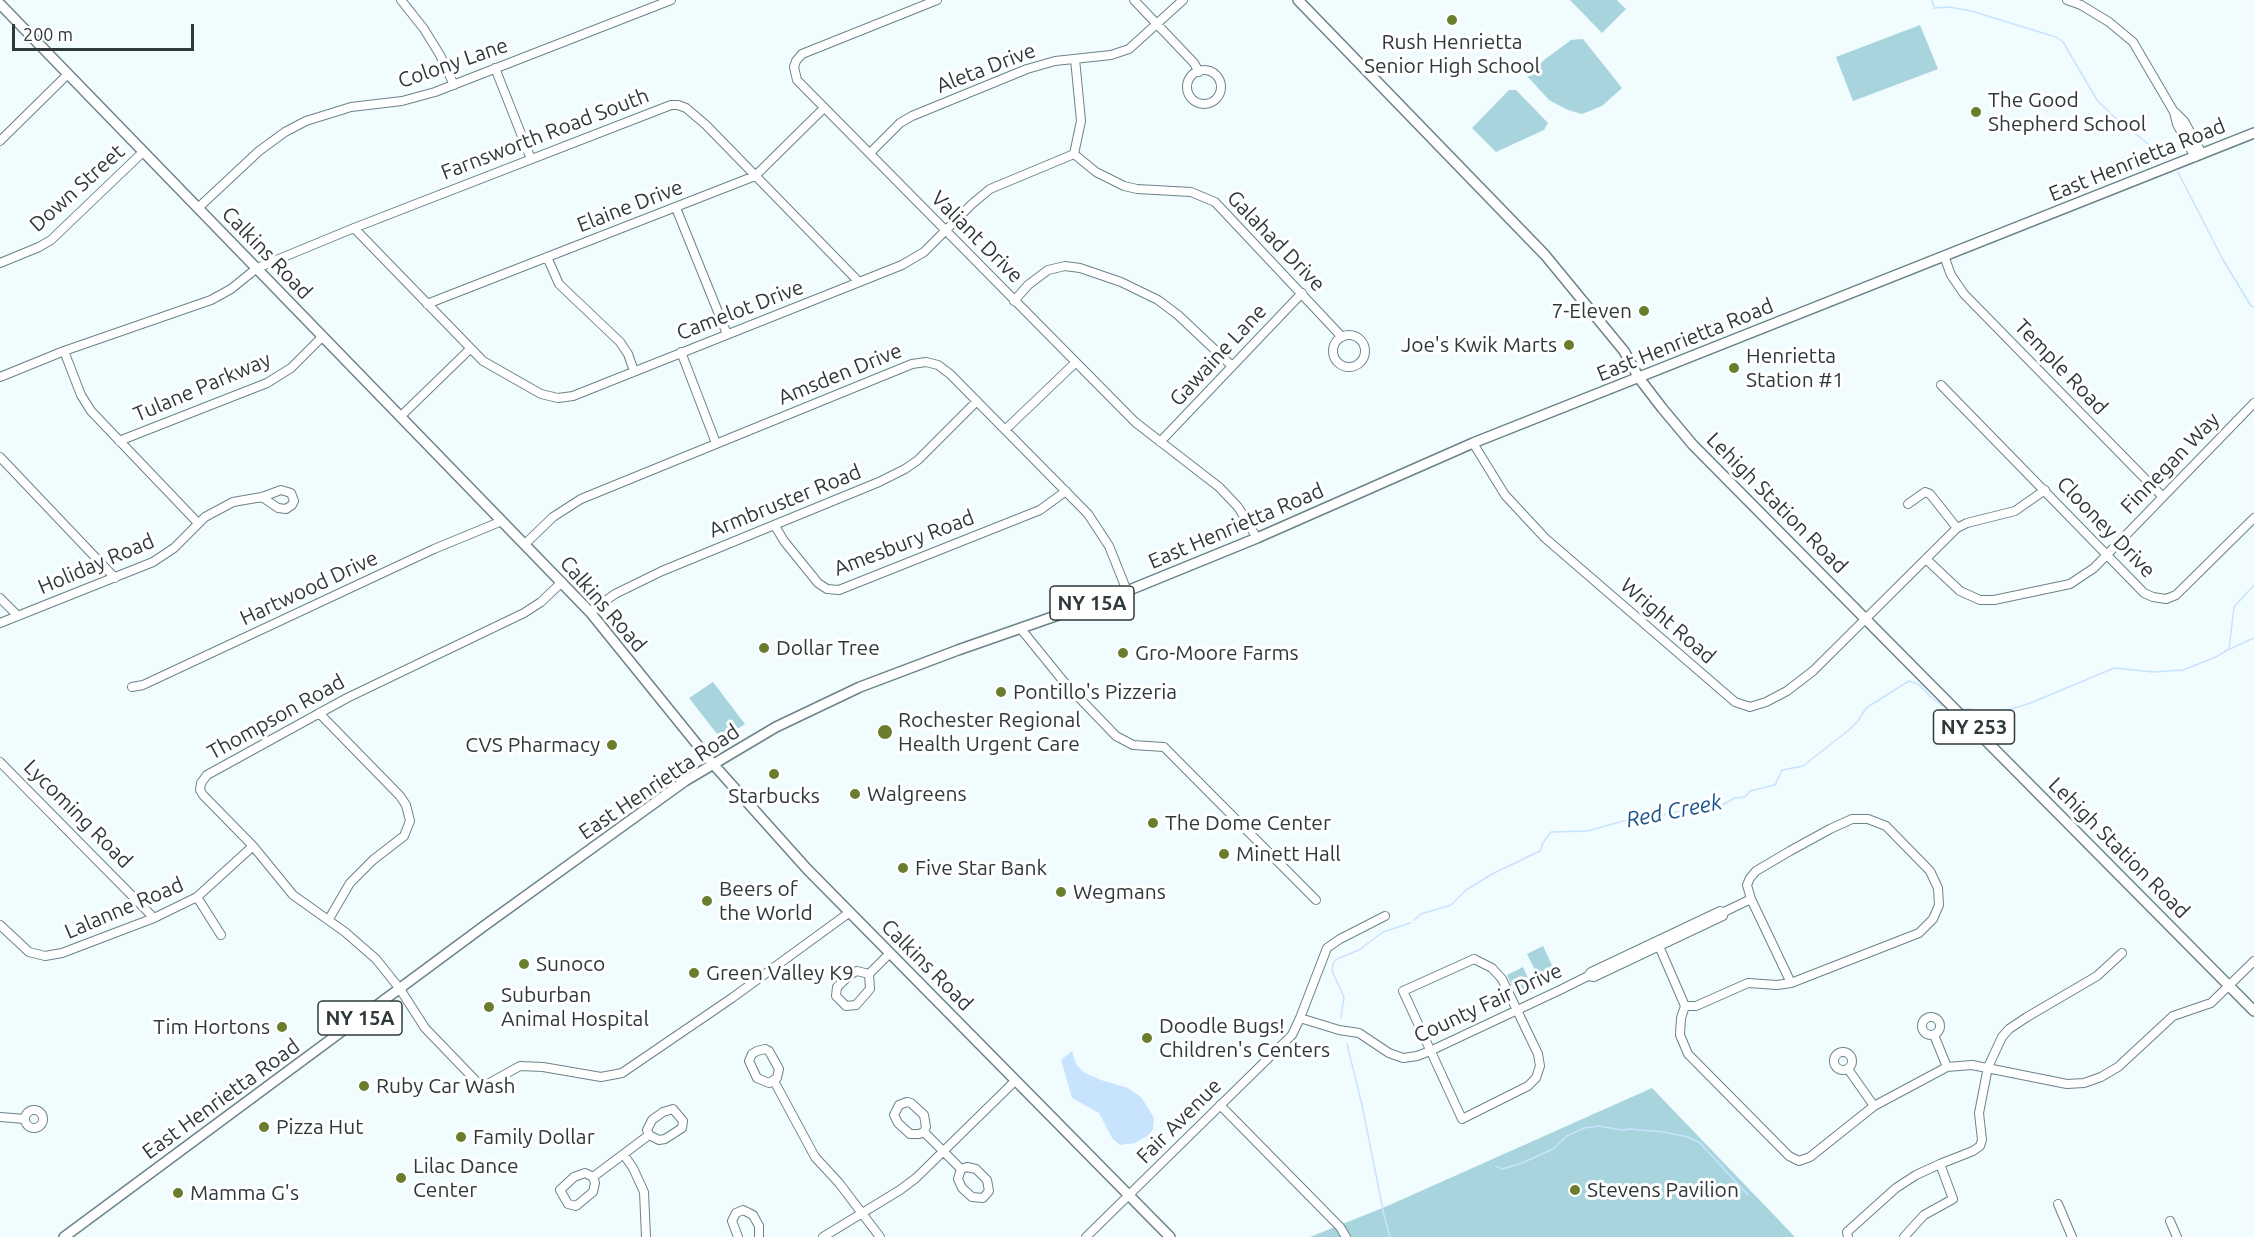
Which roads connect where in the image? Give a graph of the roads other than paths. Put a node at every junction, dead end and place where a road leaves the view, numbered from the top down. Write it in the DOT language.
graph roads {
  1 [pos="401,0"];
  2 [pos="671,0"];
  3 [pos="936,0"];
  4 [pos="1134,0"];
  5 [pos="1183,0"];
  6 [pos="1298,0"];
  7 [pos="2067,0"];
  8 [pos="0,4"];
  9 [pos="1158,25"];
  10 [pos="1076,59"];
  11 [pos="495,68"];
  12 [pos="1199,72"];
  13 [pos="68,74"];
  14 [pos="454,85"];
  15 [pos="824,108"];
  16 [pos="2254,133"];
  17 [pos="0,141"];
  18 [pos="143,152"];
  19 [pos="870,153"];
  20 [pos="1074,154"];
  21 [pos="2198,155"];
  22 [pos="531,159"];
  23 [pos="754,176"];
  24 [pos="198,208"];
  25 [pos="676,208"];
  26 [pos="354,228"];
  27 [pos="945,231"];
  28 [pos="1944,256"];
  29 [pos="547,257"];
  30 [pos="0,263"];
  31 [pos="257,268"];
  32 [pos="859,282"];
  33 [pos="1302,293"];
  34 [pos="1014,301"];
  35 [pos="428,304"];
  36 [pos="727,334"];
  37 [pos="323,336"];
  38 [pos="1342,337"];
  39 [pos="470,349"];
  40 [pos="64,351"];
  41 [pos="681,352"];
  42 [pos="1074,363"];
  43 [pos="1232,366"];
  44 [pos="634,371"];
  45 [pos="0,377"];
  46 [pos="1639,378"];
  47 [pos="1941,385"];
  48 [pos="977,401"];
  49 [pos="2252,408"];
  50 [pos="401,416"];
  51 [pos="1005,430"];
  52 [pos="119,441"];
  53 [pos="1160,442"];
  54 [pos="716,443"];
  55 [pos="1473,443"];
  56 [pos="0,457"];
  57 [pos="2045,490"];
  58 [pos="1066,491"];
  59 [pos="2162,496"];
  60 [pos="262,497"];
  61 [pos="1908,504"];
  62 [pos="2254,518"];
  63 [pos="502,521"];
  64 [pos="198,523"];
  65 [pos="775,526"];
  66 [pos="1957,528"];
  67 [pos="1257,538"];
  68 [pos="525,544"];
  69 [pos="2106,554"];
  70 [pos="1926,559"];
  71 [pos="115,578"];
  72 [pos="562,582"];
  73 [pos="1127,591"];
  74 [pos="0,598"];
  75 [pos="590,612"];
  76 [pos="18,616"];
  77 [pos="1866,619"];
  78 [pos="0,623"];
  79 [pos="1021,629"];
  80 [pos="132,687"];
  81 [pos="319,713"];
  82 [pos="0,762"];
  83 [pos="713,764"];
  84 [pos="253,846"];
  85 [pos="198,897"];
  86 [pos="1752,898"];
  87 [pos="1316,900"];
  88 [pos="850,912"];
  89 [pos="1724,912"];
  90 [pos="1385,916"];
  91 [pos="154,918"];
  92 [pos="329,920"];
  93 [pos="0,925"];
  94 [pos="221,935"];
  95 [pos="1659,946"];
  96 [pos="890,953"];
  97 [pos="2122,953"];
  98 [pos="2254,961"];
  99 [pos="869,974"];
  100 [pos="1588,976"];
  101 [pos="1791,983"];
  102 [pos="2229,985"];
  103 [pos="400,989"];
  104 [pos="1685,1006"];
  105 [pos="1517,1010"];
  106 [pos="2254,1011"];
  107 [pos="1300,1018"];
  108 [pos="1934,1035"];
  109 [pos="1430,1051"];
  110 [pos="1947,1067"];
  111 [pos="1988,1067"];
  112 [pos="1848,1070"];
  113 [pos="774,1081"];
  114 [pos="1015,1081"];
  115 [pos="1220,1105"];
  116 [pos="1874,1106"];
  117 [pos="0,1117"];
  118 [pos="24,1119"];
  119 [pos="924,1132"];
  120 [pos="649,1136"];
  121 [pos="943,1152"];
  122 [pos="624,1155"];
  123 [pos="1940,1164"];
  124 [pos="961,1169"];
  125 [pos="593,1177"];
  126 [pos="1130,1196"];
  127 [pos="2058,1204"];
  128 [pos="862,1214"];
  129 [pos="2170,1221"];
  130 [pos="63,1237"];
  131 [pos="646,1237"];
  132 [pos="738,1237"];
  133 [pos="759,1237"];
  134 [pos="823,1237"];
  135 [pos="880,1237"];
  136 [pos="1086,1237"];
  137 [pos="1170,1237"];
  138 [pos="1346,1237"];
  139 [pos="1848,1237"];
  140 [pos="1904,1237"];
  141 [pos="2072,1237"];
  142 [pos="2177,1237"];
  1 -- 14 [label="street"];
  2 -- 11 [label="street, Colony Lane"];
  3 -- 15 [label="street, Valiant Drive"];
  4 -- 9 [label="street"];
  5 -- 9 [label="street, Aleta Drive"];
  6 -- 46 [label="main road, Lehigh Station Road / NY 253"];
  7 -- 21 [label="street"];
  8 -- 13 [label="main road, Calkins Road"];
  9 -- 10 [label="street, Aleta Drive"];
  9 -- 12 [label="street"];
  10 -- 19 [label="street, Aleta Drive"];
  10 -- 20 [label="street"];
  11 -- 14 [label="street, Colony Lane"];
  11 -- 22 [label="street"];
  12 -- 12 [label="street"];
  13 -- 17 [label="street"];
  13 -- 18 [label="main road, Calkins Road"];
  14 -- 24 [label="street, Colony Lane"];
  15 -- 19 [label="street, Valiant Drive"];
  15 -- 23 [label="street, Elaine Drive"];
  16 -- 21 [label="main road, East Henrietta Road / NY 15A"];
  18 -- 24 [label="main road, Calkins Road"];
  18 -- 30 [label="street, Down Street"];
  19 -- 27 [label="street, Valiant Drive"];
  20 -- 27 [label="street, Camelot Drive"];
  20 -- 33 [label="street, Galahad Drive"];
  21 -- 28 [label="main road, East Henrietta Road / NY 15A"];
  22 -- 23 [label="street, Farnsworth Road South"];
  22 -- 26 [label="street, Farnsworth Road South"];
  23 -- 25 [label="street, Elaine Drive"];
  23 -- 32 [label="street, Farnsworth Road South"];
  24 -- 31 [label="main road, Calkins Road"];
  25 -- 29 [label="street, Elaine Drive"];
  25 -- 36 [label="street"];
  26 -- 31 [label="street, Farnsworth Road South"];
  26 -- 35 [label="street, Camelot Drive"];
  27 -- 32 [label="street, Camelot Drive"];
  27 -- 34 [label="street, Valiant Drive"];
  28 -- 46 [label="main road, East Henrietta Road / NY 15A"];
  28 -- 59 [label="street, Temple Road"];
  29 -- 35 [label="street, Elaine Drive"];
  29 -- 44 [label="street"];
  31 -- 37 [label="main road, Calkins Road"];
  31 -- 40 [label="street, Farnsworth Road South"];
  32 -- 36 [label="street, Camelot Drive"];
  33 -- 38 [label="street, Galahad Drive"];
  33 -- 43 [label="street, Gawaine Lane"];
  34 -- 42 [label="street, Valiant Drive"];
  34 -- 43 [label="street"];
  35 -- 39 [label="street, Camelot Drive"];
  36 -- 41 [label="street, Camelot Drive"];
  37 -- 50 [label="main road, Calkins Road"];
  37 -- 52 [label="street, Tulane Parkway"];
  38 -- 38 [label="street, Galahad Drive"];
  39 -- 44 [label="street, Camelot Drive"];
  39 -- 50 [label="street"];
  40 -- 45 [label="street, Farnsworth Road South"];
  40 -- 52 [label="street"];
  41 -- 44 [label="street, Camelot Drive"];
  41 -- 54 [label="street"];
  42 -- 51 [label="street"];
  42 -- 53 [label="street, Valiant Drive"];
  43 -- 53 [label="street, Gawaine Lane"];
  46 -- 55 [label="main road, East Henrietta Road / NY 15A"];
  46 -- 77 [label="main road, Lehigh Station Road / NY 253"];
  47 -- 57 [label="street, Clooney Drive"];
  48 -- 51 [label="street, Amsden Drive"];
  48 -- 54 [label="street, Amsden Drive"];
  48 -- 65 [label="street, Armbruster Road"];
  49 -- 59 [label="street, Finnegan Way"];
  50 -- 63 [label="main road, Calkins Road"];
  51 -- 58 [label="street, Amsden Drive"];
  52 -- 64 [label="street"];
  53 -- 67 [label="street, Valiant Drive"];
  54 -- 68 [label="street, Amsden Drive"];
  55 -- 67 [label="main road, East Henrietta Road / NY 15A"];
  55 -- 77 [label="street, Wright Road"];
  56 -- 71 [label="street"];
  57 -- 66 [label="street"];
  57 -- 69 [label="street, Clooney Drive"];
  58 -- 65 [label="street, Amesbury Road"];
  58 -- 73 [label="street, Amsden Drive"];
  59 -- 69 [label="street, Finnegan Way"];
  60 -- 64 [label="street, Holiday Road"];
  61 -- 66 [label="street"];
  62 -- 69 [label="street, Clooney Drive"];
  63 -- 68 [label="main road, Calkins Road"];
  63 -- 80 [label="street, Hartwood Drive"];
  64 -- 71 [label="street, Holiday Road"];
  65 -- 75 [label="street, Armbruster Road"];
  66 -- 70 [label="street, Wright Road"];
  67 -- 73 [label="main road, East Henrietta Road / NY 15A"];
  68 -- 72 [label="main road, Calkins Road"];
  69 -- 70 [label="street, Finnegan Way"];
  70 -- 77 [label="street, Wright Road"];
  71 -- 76 [label="street, Holiday Road"];
  72 -- 75 [label="main road, Calkins Road"];
  72 -- 81 [label="street, Thompson Road"];
  73 -- 79 [label="main road, East Henrietta Road / NY 15A"];
  74 -- 76 [label="street"];
  75 -- 83 [label="main road, Calkins Road"];
  76 -- 78 [label="street, Holiday Road"];
  77 -- 102 [label="main road, Lehigh Station Road / NY 253"];
  79 -- 83 [label="main road, East Henrietta Road / NY 15A"];
  79 -- 87 [label="street"];
  81 -- 84 [label="street, Thompson Road"];
  81 -- 92 [label="street"];
  82 -- 91 [label="street, Lycoming Road"];
  83 -- 88 [label="main road, Calkins Road"];
  83 -- 103 [label="main road, East Henrietta Road / NY 15A"];
  84 -- 85 [label="street, Lalanne Road"];
  84 -- 92 [label="street, Thompson Road"];
  85 -- 91 [label="street, Lalanne Road"];
  85 -- 94 [label="street"];
  86 -- 89 [label="street, County Fair Drive"];
  86 -- 101 [label="street"];
  86 -- 101 [label="street"];
  88 -- 96 [label="main road, Calkins Road"];
  88 -- 103 [label="street, Thompson Road"];
  89 -- 95 [label="street, County Fair Drive"];
  89 -- 100 [label="street, County Fair Drive"];
  90 -- 107 [label="street"];
  91 -- 93 [label="street, Lalanne Road"];
  92 -- 103 [label="street, Thompson Road"];
  95 -- 100 [label="street, County Fair Drive"];
  95 -- 104 [label="street"];
  96 -- 99 [label="street"];
  96 -- 114 [label="main road, Calkins Road"];
  97 -- 111 [label="street"];
  98 -- 102 [label="street"];
  99 -- 99 [label="street"];
  100 -- 105 [label="street, County Fair Drive"];
  101 -- 104 [label="street"];
  102 -- 106 [label="main road, Lehigh Station Road / NY 253"];
  102 -- 111 [label="street"];
  103 -- 130 [label="main road, East Henrietta Road / NY 15A"];
  104 -- 116 [label="street"];
  105 -- 109 [label="street, County Fair Drive"];
  105 -- 109 [label="street"];
  105 -- 109 [label="street"];
  107 -- 109 [label="street, County Fair Drive"];
  107 -- 115 [label="street, Fair Avenue"];
  108 -- 110 [label="street"];
  110 -- 111 [label="street"];
  110 -- 116 [label="street"];
  111 -- 123 [label="street"];
  112 -- 116 [label="street"];
  113 -- 113 [label="street"];
  113 -- 128 [label="street"];
  114 -- 121 [label="street"];
  114 -- 126 [label="main road, Calkins Road"];
  115 -- 126 [label="street, Fair Avenue"];
  115 -- 138 [label="street"];
  117 -- 118 [label="street"];
  119 -- 119 [label="street"];
  119 -- 121 [label="street"];
  120 -- 120 [label="street"];
  120 -- 122 [label="street"];
  121 -- 124 [label="street"];
  121 -- 128 [label="street"];
  122 -- 125 [label="street"];
  122 -- 131 [label="street"];
  123 -- 139 [label="street"];
  123 -- 140 [label="street"];
  124 -- 124 [label="street"];
  125 -- 125 [label="street"];
  126 -- 136 [label="street, Fair Avenue"];
  126 -- 137 [label="main road, Calkins Road"];
  127 -- 141 [label="street"];
  128 -- 134 [label="street"];
  128 -- 135 [label="street"];
  129 -- 142 [label="street"];
  132 -- 133 [label="street"];
}
